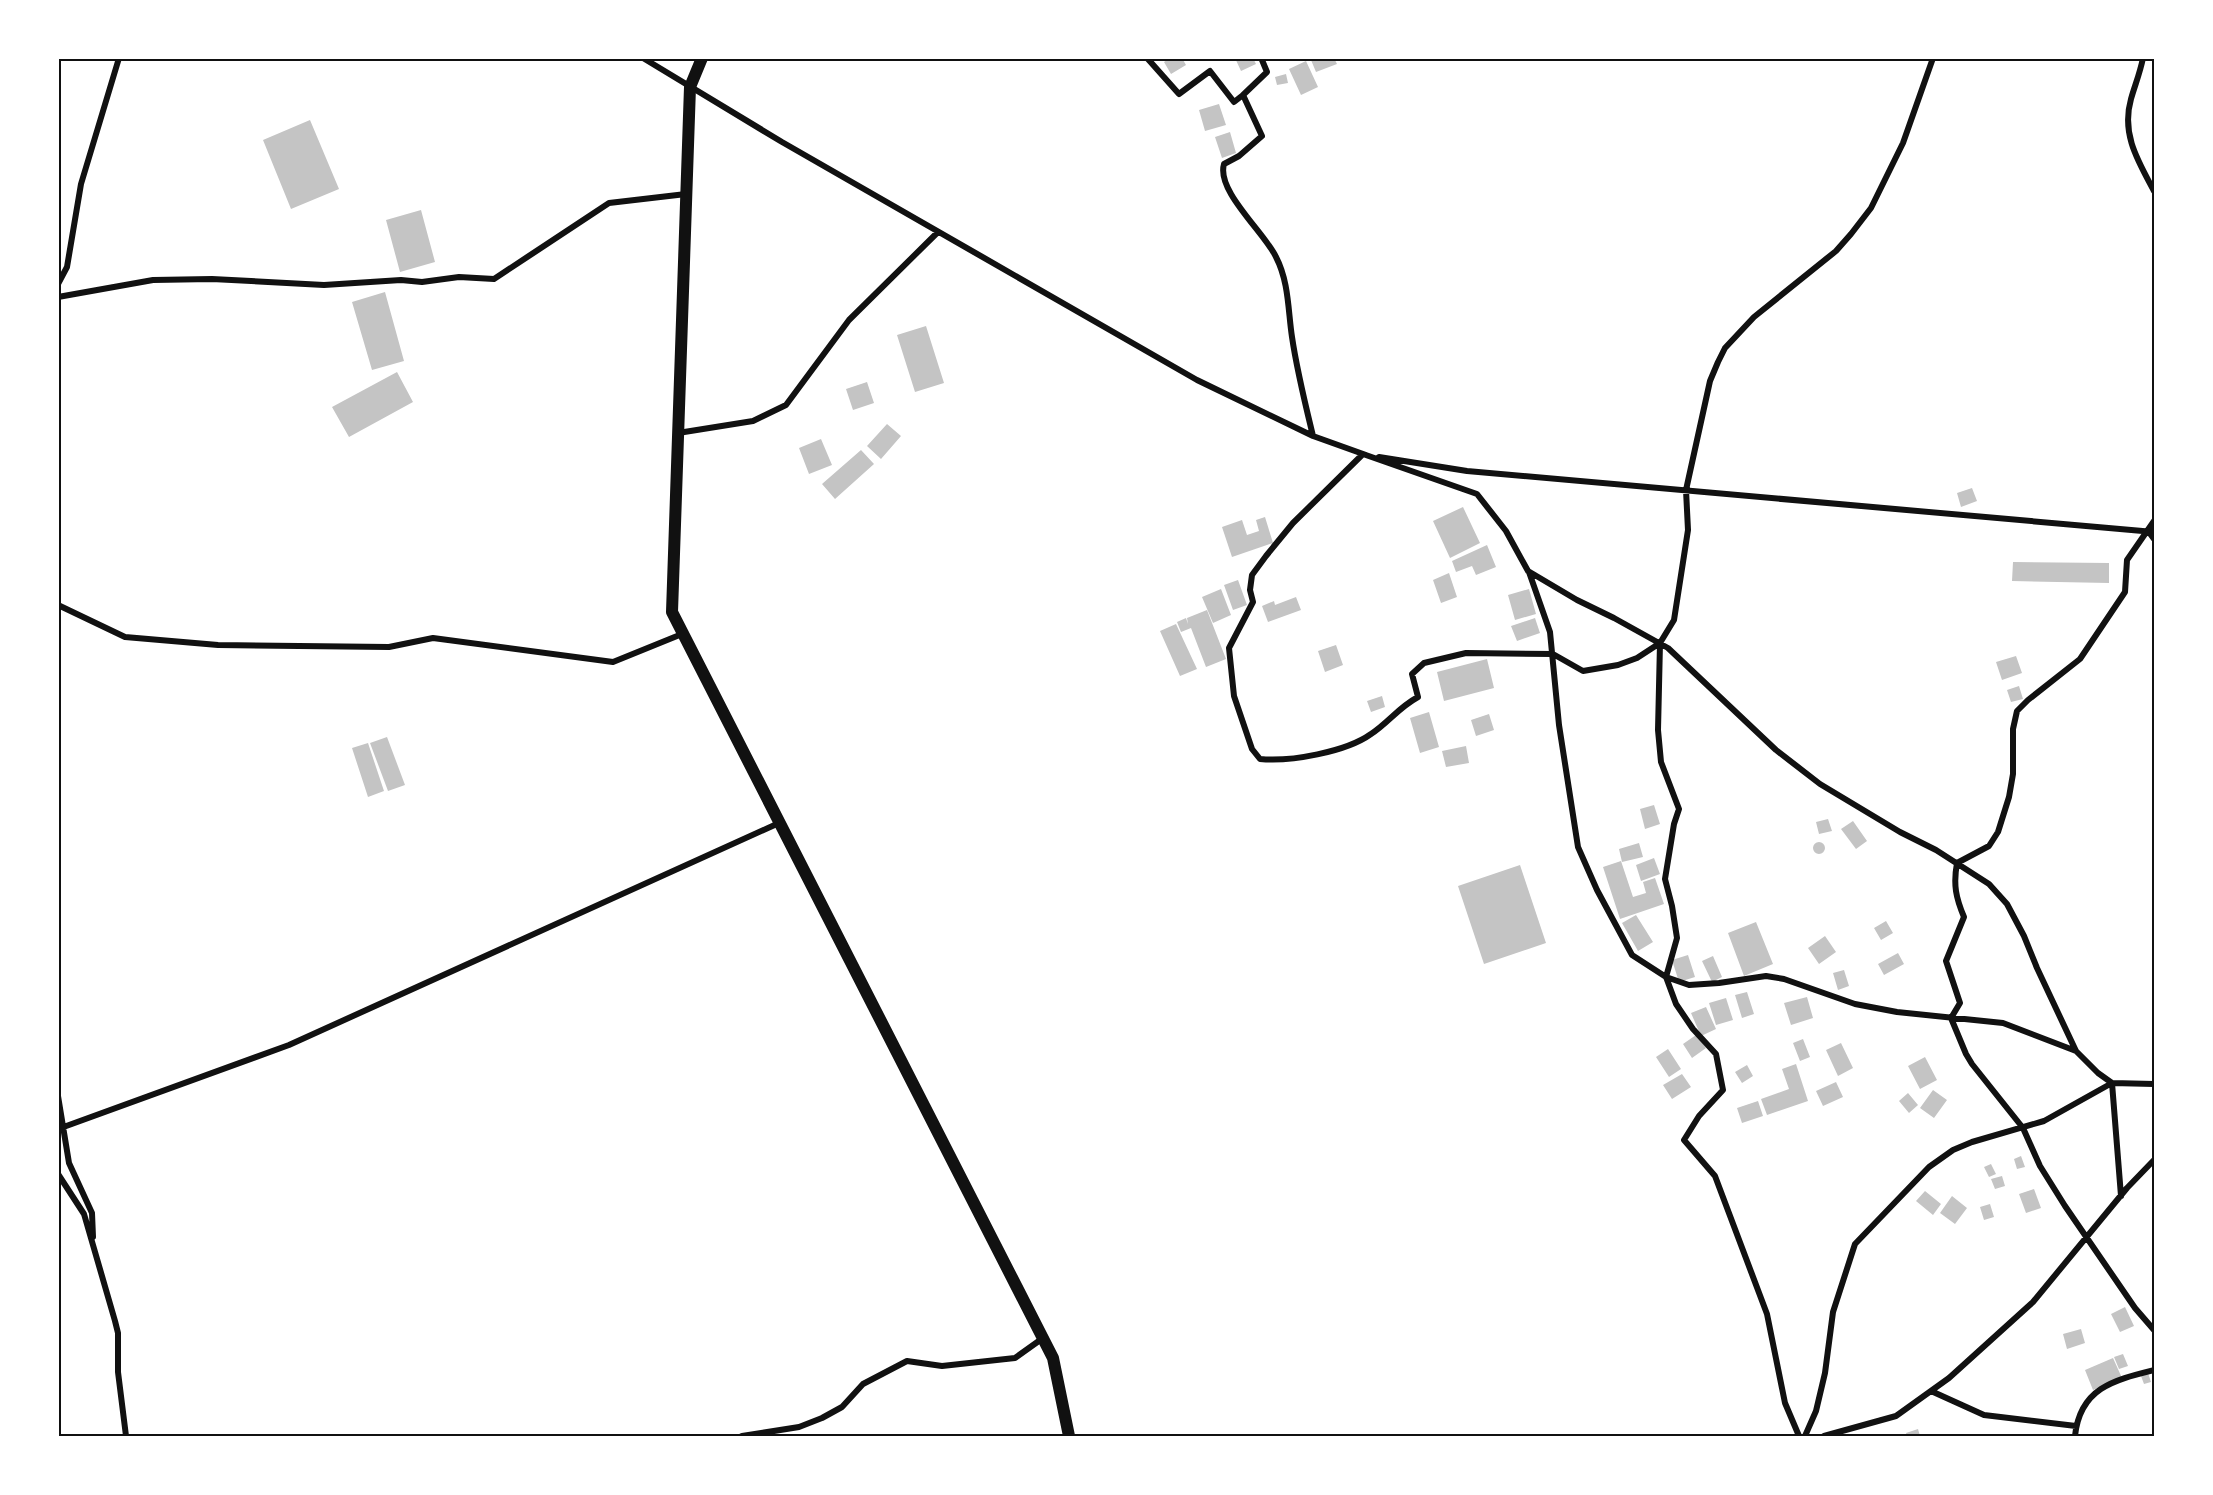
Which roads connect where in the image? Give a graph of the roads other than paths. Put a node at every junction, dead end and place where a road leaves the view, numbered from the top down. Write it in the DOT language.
graph roads {
  1 [pos="119,58"];
  2 [pos="643,58"];
  3 [pos="702,58"];
  4 [pos="1147,58"];
  5 [pos="1265,58"];
  6 [pos="1933,58"];
  7 [pos="2143,58"];
  8 [pos="690,87"];
  9 [pos="1243,95"];
  10 [pos="2154,191"];
  11 [pos="687,194"];
  12 [pos="938,232"];
  13 [pos="58,284"];
  14 [pos="58,297"];
  15 [pos="678,433"];
  16 [pos="1313,436"];
  17 [pos="1363,454"];
  18 [pos="1686,490"];
  19 [pos="2154,521"];
  20 [pos="2151,531"];
  21 [pos="2154,539"];
  22 [pos="1528,571"];
  23 [pos="58,605"];
  24 [pos="682,634"];
  25 [pos="1660,643"];
  26 [pos="1553,654"];
  27 [pos="779,823"];
  28 [pos="1956,863"];
  29 [pos="1666,977"];
  30 [pos="1951,1018"];
  31 [pos="2076,1051"];
  32 [pos="2112,1083"];
  33 [pos="2154,1084"];
  34 [pos="58,1096"];
  35 [pos="61,1127"];
  36 [pos="2023,1128"];
  37 [pos="2154,1160"];
  38 [pos="58,1174"];
  39 [pos="2121,1196"];
  40 [pos="2087,1237"];
  41 [pos="93,1246"];
  42 [pos="2154,1330"];
  43 [pos="1043,1338"];
  44 [pos="2154,1370"];
  45 [pos="1931,1391"];
  46 [pos="2076,1426"];
  47 [pos="126,1437"];
  48 [pos="742,1437"];
  49 [pos="1069,1437"];
  50 [pos="1799,1437"];
  51 [pos="1805,1437"];
  52 [pos="1824,1437"];
  53 [pos="2075,1437"];
  1 -- 13 [label="street"];
  2 -- 8 [label="street"];
  3 -- 8 [label="main road"];
  4 -- 9 [label="street"];
  5 -- 9 [label="street"];
  6 -- 18 [label="street"];
  7 -- 10 [label="street"];
  8 -- 11 [label="main road"];
  8 -- 12 [label="street"];
  9 -- 16 [label="street"];
  11 -- 14 [label="street"];
  11 -- 15 [label="main road"];
  12 -- 15 [label="street"];
  12 -- 16 [label="street"];
  15 -- 24 [label="main road"];
  16 -- 17 [label="street"];
  17 -- 18 [label="street"];
  17 -- 22 [label="street"];
  17 -- 26 [label="street"];
  18 -- 20 [label="street"];
  18 -- 25 [label="street"];
  19 -- 20 [label="street"];
  20 -- 21 [label="street"];
  20 -- 28 [label="street"];
  22 -- 25 [label="street"];
  22 -- 26 [label="street"];
  23 -- 24 [label="street"];
  24 -- 27 [label="main road"];
  25 -- 26 [label="street"];
  25 -- 28 [label="street"];
  25 -- 29 [label="street"];
  26 -- 29 [label="street"];
  27 -- 35 [label="street"];
  27 -- 43 [label="main road"];
  28 -- 30 [label="street"];
  28 -- 31 [label="street"];
  29 -- 30 [label="street"];
  29 -- 50 [label="street"];
  30 -- 31 [label="street"];
  30 -- 36 [label="street"];
  31 -- 32 [label="street"];
  32 -- 33 [label="street"];
  32 -- 36 [label="street"];
  32 -- 39 [label="street"];
  34 -- 35 [label="street"];
  35 -- 41 [label="street"];
  36 -- 40 [label="street"];
  36 -- 51 [label="street"];
  37 -- 39 [label="street"];
  38 -- 41 [label="street"];
  39 -- 40 [label="street"];
  40 -- 42 [label="street"];
  40 -- 45 [label="street"];
  41 -- 47 [label="street"];
  43 -- 48 [label="street"];
  43 -- 49 [label="main road"];
  44 -- 46 [label="street"];
  45 -- 46 [label="street"];
  45 -- 52 [label="street"];
  46 -- 53 [label="street"];
}
